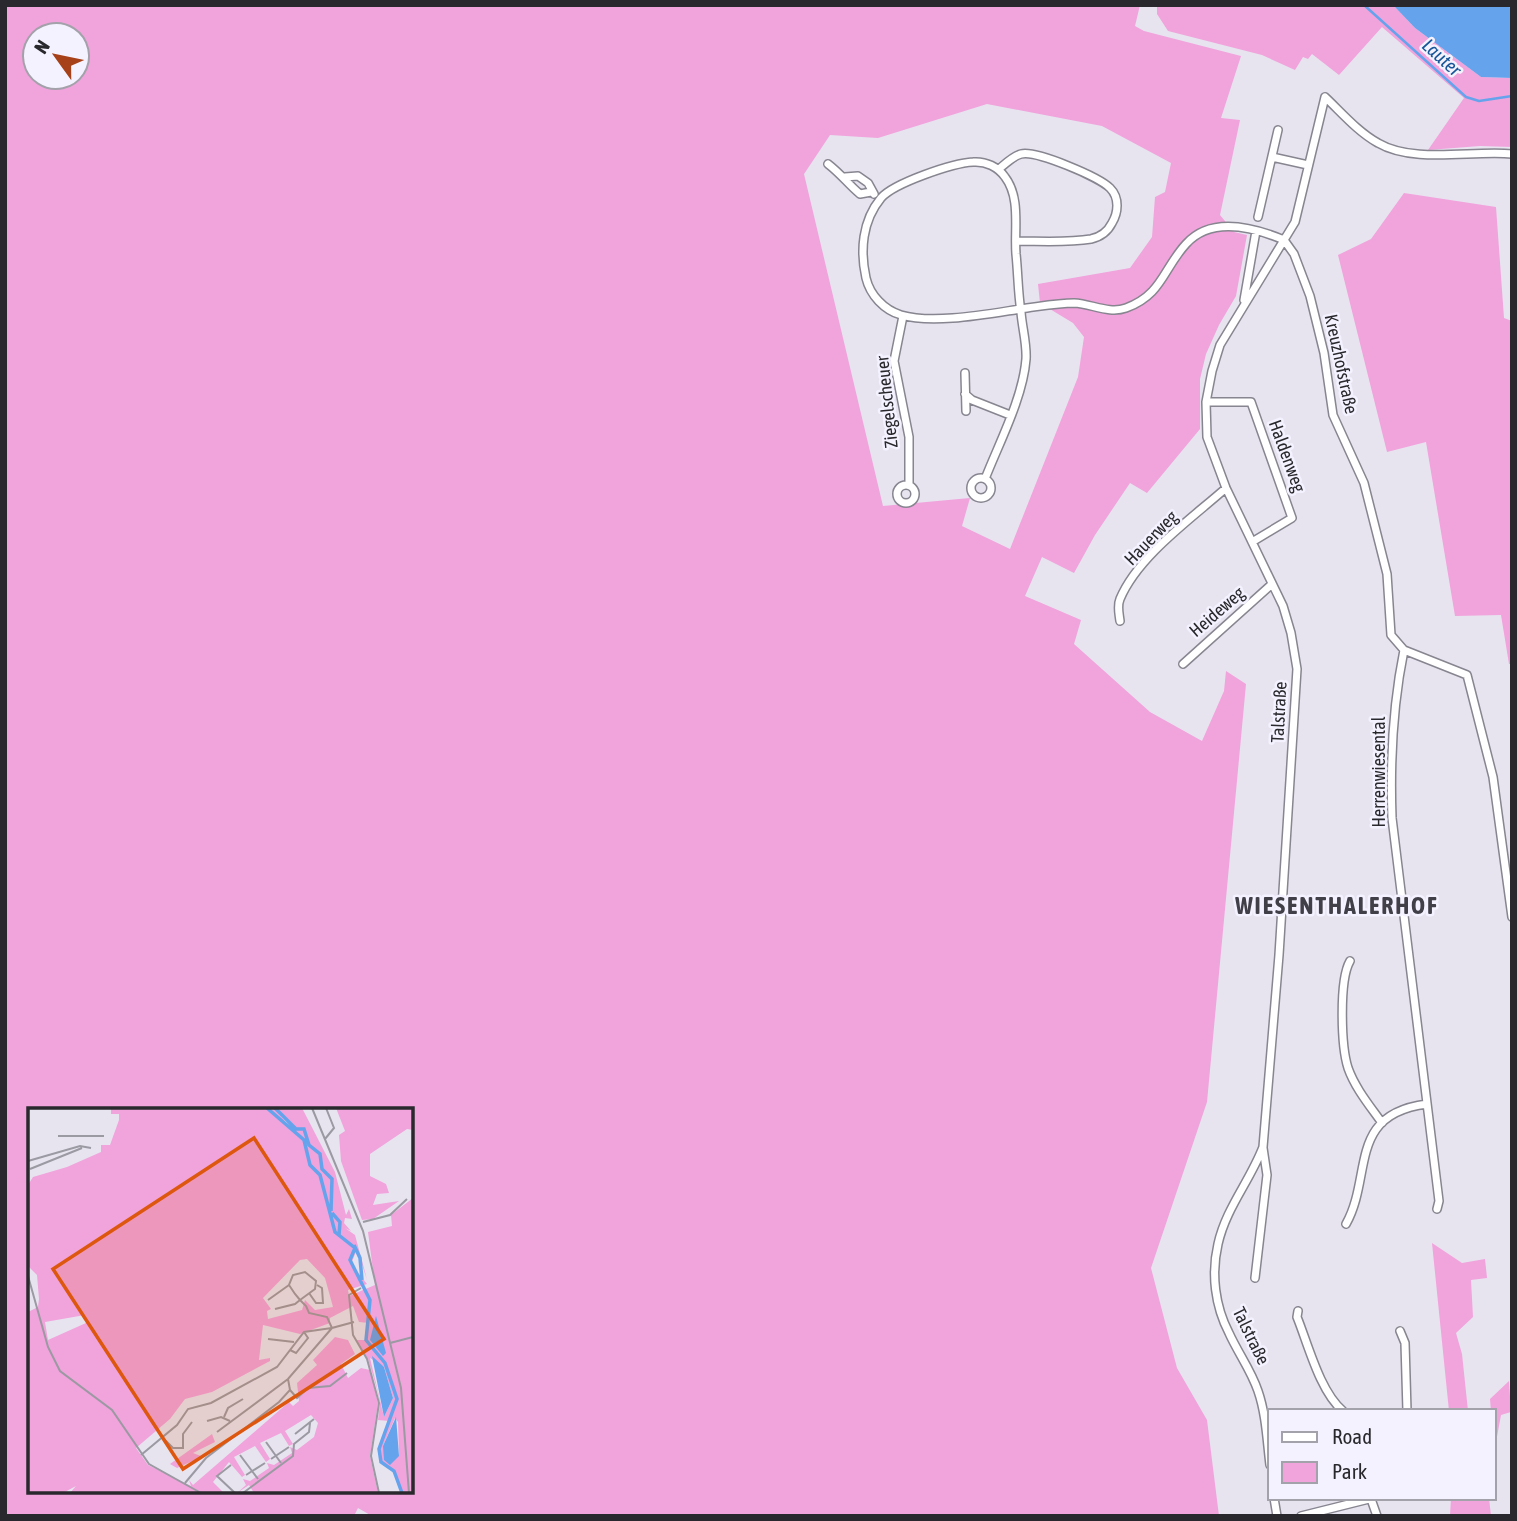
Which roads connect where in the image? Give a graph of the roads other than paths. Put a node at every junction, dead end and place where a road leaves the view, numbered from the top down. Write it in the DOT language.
graph roads {
  1 [pos="1278,130"];
  2 [pos="1512,153"];
  3 [pos="1272,157"];
  4 [pos="828,164"];
  5 [pos="1308,165"];
  6 [pos="999,169"];
  7 [pos="881,199"];
  8 [pos="1258,217"];
  9 [pos="1256,231"];
  10 [pos="1284,240"];
  11 [pos="1016,241"];
  12 [pos="1243,304"];
  13 [pos="1020,309"];
  14 [pos="903,316"];
  15 [pos="965,373"];
  16 [pos="965,394"];
  17 [pos="1206,402"];
  18 [pos="966,411"];
  19 [pos="1010,415"];
  20 [pos="985,479"];
  21 [pos="909,485"];
  22 [pos="1226,488"];
  23 [pos="1252,542"];
  24 [pos="1272,584"];
  25 [pos="1121,621"];
  26 [pos="1404,650"];
  27 [pos="1183,664"];
  28 [pos="1512,917"];
  29 [pos="1350,961"];
  30 [pos="1427,1104"];
  31 [pos="1382,1123"];
  32 [pos="1263,1147"];
  33 [pos="1437,1209"];
  34 [pos="1346,1224"];
  35 [pos="1255,1278"];
  36 [pos="1298,1311"];
  37 [pos="1400,1331"];
  38 [pos="1341,1409"];
  39 [pos="1407,1409"];
  40 [pos="1268,1447"];
  41 [pos="1368,1500"];
  42 [pos="1301,1516"];
  1 -- 3 [label="street"];
  2 -- 5 [label="street"];
  3 -- 5 [label="street"];
  3 -- 8 [label="street"];
  4 -- 7 [label="street"];
  5 -- 10 [label="street"];
  6 -- 7 [label="street"];
  6 -- 11 [label="street"];
  6 -- 11 [label="street"];
  7 -- 14 [label="street"];
  9 -- 10 [label="street"];
  9 -- 12 [label="street, Talstraße"];
  9 -- 13 [label="street"];
  10 -- 12 [label="street, Talstraße"];
  10 -- 26 [label="street, Kreuzhofstraße"];
  11 -- 13 [label="street"];
  12 -- 17 [label="street, Talstraße"];
  13 -- 14 [label="street"];
  13 -- 19 [label="street"];
  14 -- 21 [label="street, Ziegelscheuer"];
  15 -- 16 [label="street"];
  16 -- 18 [label="street"];
  16 -- 19 [label="street"];
  17 -- 22 [label="street, Talstraße"];
  17 -- 23 [label="street, Haldenweg"];
  19 -- 20 [label="street"];
  22 -- 23 [label="street, Talstraße"];
  22 -- 25 [label="street, Hauerweg"];
  23 -- 24 [label="street, Talstraße"];
  24 -- 27 [label="street, Heideweg"];
  24 -- 32 [label="street, Talstraße"];
  26 -- 28 [label="street"];
  26 -- 30 [label="street, Herrenwiesental"];
  29 -- 31 [label="street"];
  30 -- 31 [label="street"];
  30 -- 33 [label="street, Herrenwiesental"];
  31 -- 34 [label="street"];
  32 -- 35 [label="street, Talstraße"];
  32 -- 40 [label="street, Talstraße"];
  36 -- 38 [label="street"];
  37 -- 39 [label="street"];
  41 -- 42 [label="street"];
}
